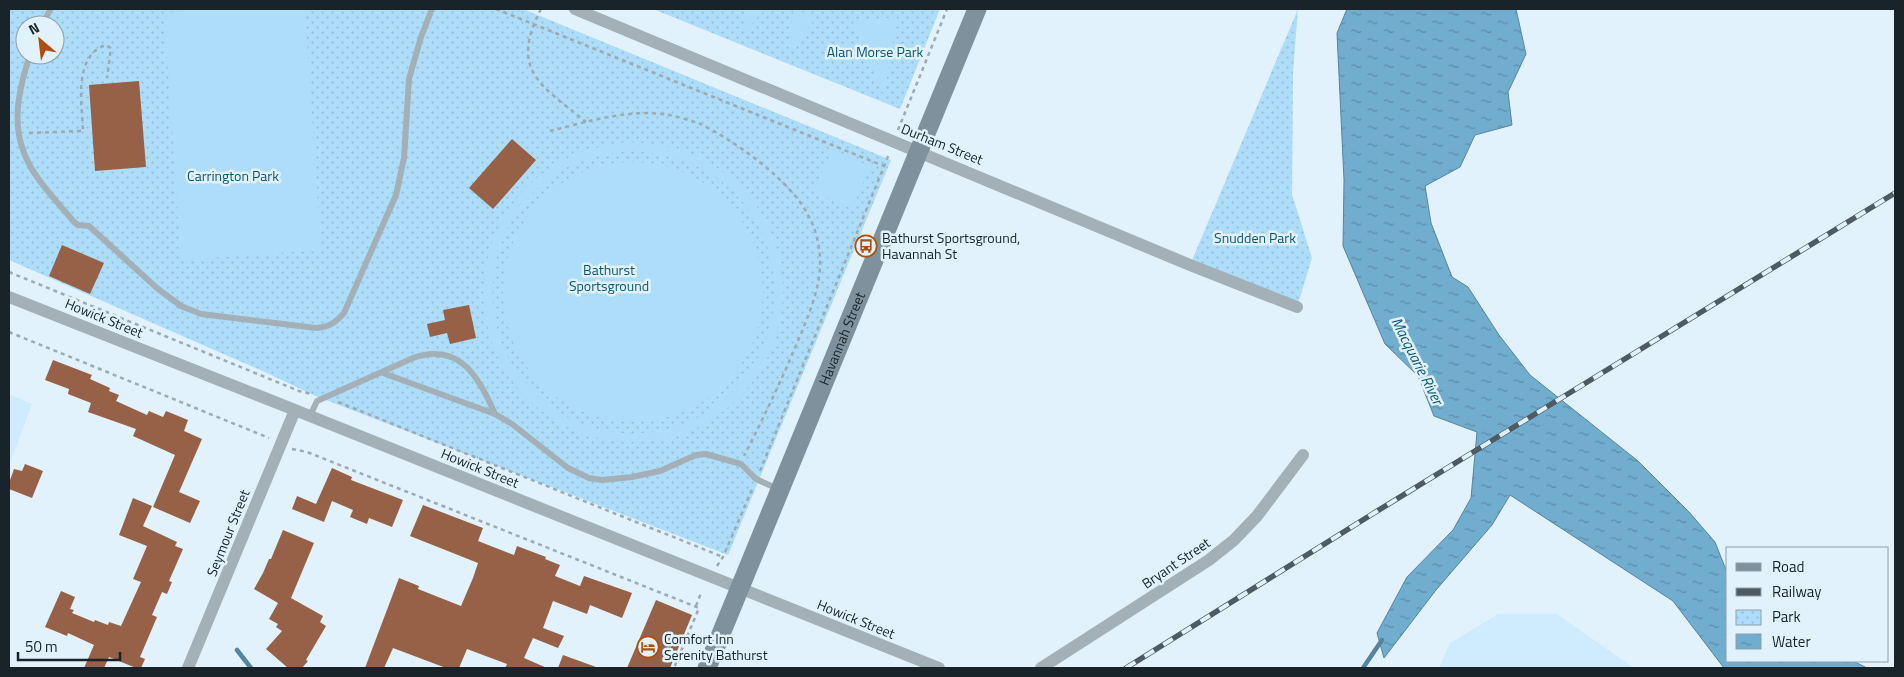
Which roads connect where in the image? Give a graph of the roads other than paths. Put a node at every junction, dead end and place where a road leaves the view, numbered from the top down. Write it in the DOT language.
graph roads {
  1 [pos="432,9"];
  2 [pos="576,9"];
  3 [pos="977,9"];
  4 [pos="27,65"];
  5 [pos="919,151"];
  6 [pos="9,297"];
  7 [pos="1297,307"];
  8 [pos="383,373"];
  9 [pos="295,410"];
  10 [pos="495,414"];
  11 [pos="310,416"];
  12 [pos="1303,455"];
  13 [pos="780,490"];
  14 [pos="739,589"];
  15 [pos="188,668"];
  16 [pos="707,668"];
  17 [pos="939,668"];
  18 [pos="1041,668"];
  1 -- 4 [label="lane"];
  2 -- 5 [label="street, Durham Street"];
  3 -- 5 [label="street, Havannah Street"];
  5 -- 7 [label="street, Durham Street"];
  5 -- 13 [label="street, Havannah Street"];
  6 -- 9 [label="street, Howick Street"];
  8 -- 10 [label="lane"];
  8 -- 10 [label="lane"];
  8 -- 11 [label="lane"];
  9 -- 11 [label="street, Howick Street"];
  9 -- 15 [label="street, Seymour Street"];
  10 -- 13 [label="lane"];
  11 -- 14 [label="street, Howick Street"];
  12 -- 18 [label="street, Bryant Street"];
  13 -- 14 [label="street, Havannah Street"];
  14 -- 16 [label="street, Havannah Street"];
  14 -- 17 [label="street, Howick Street"];
}
